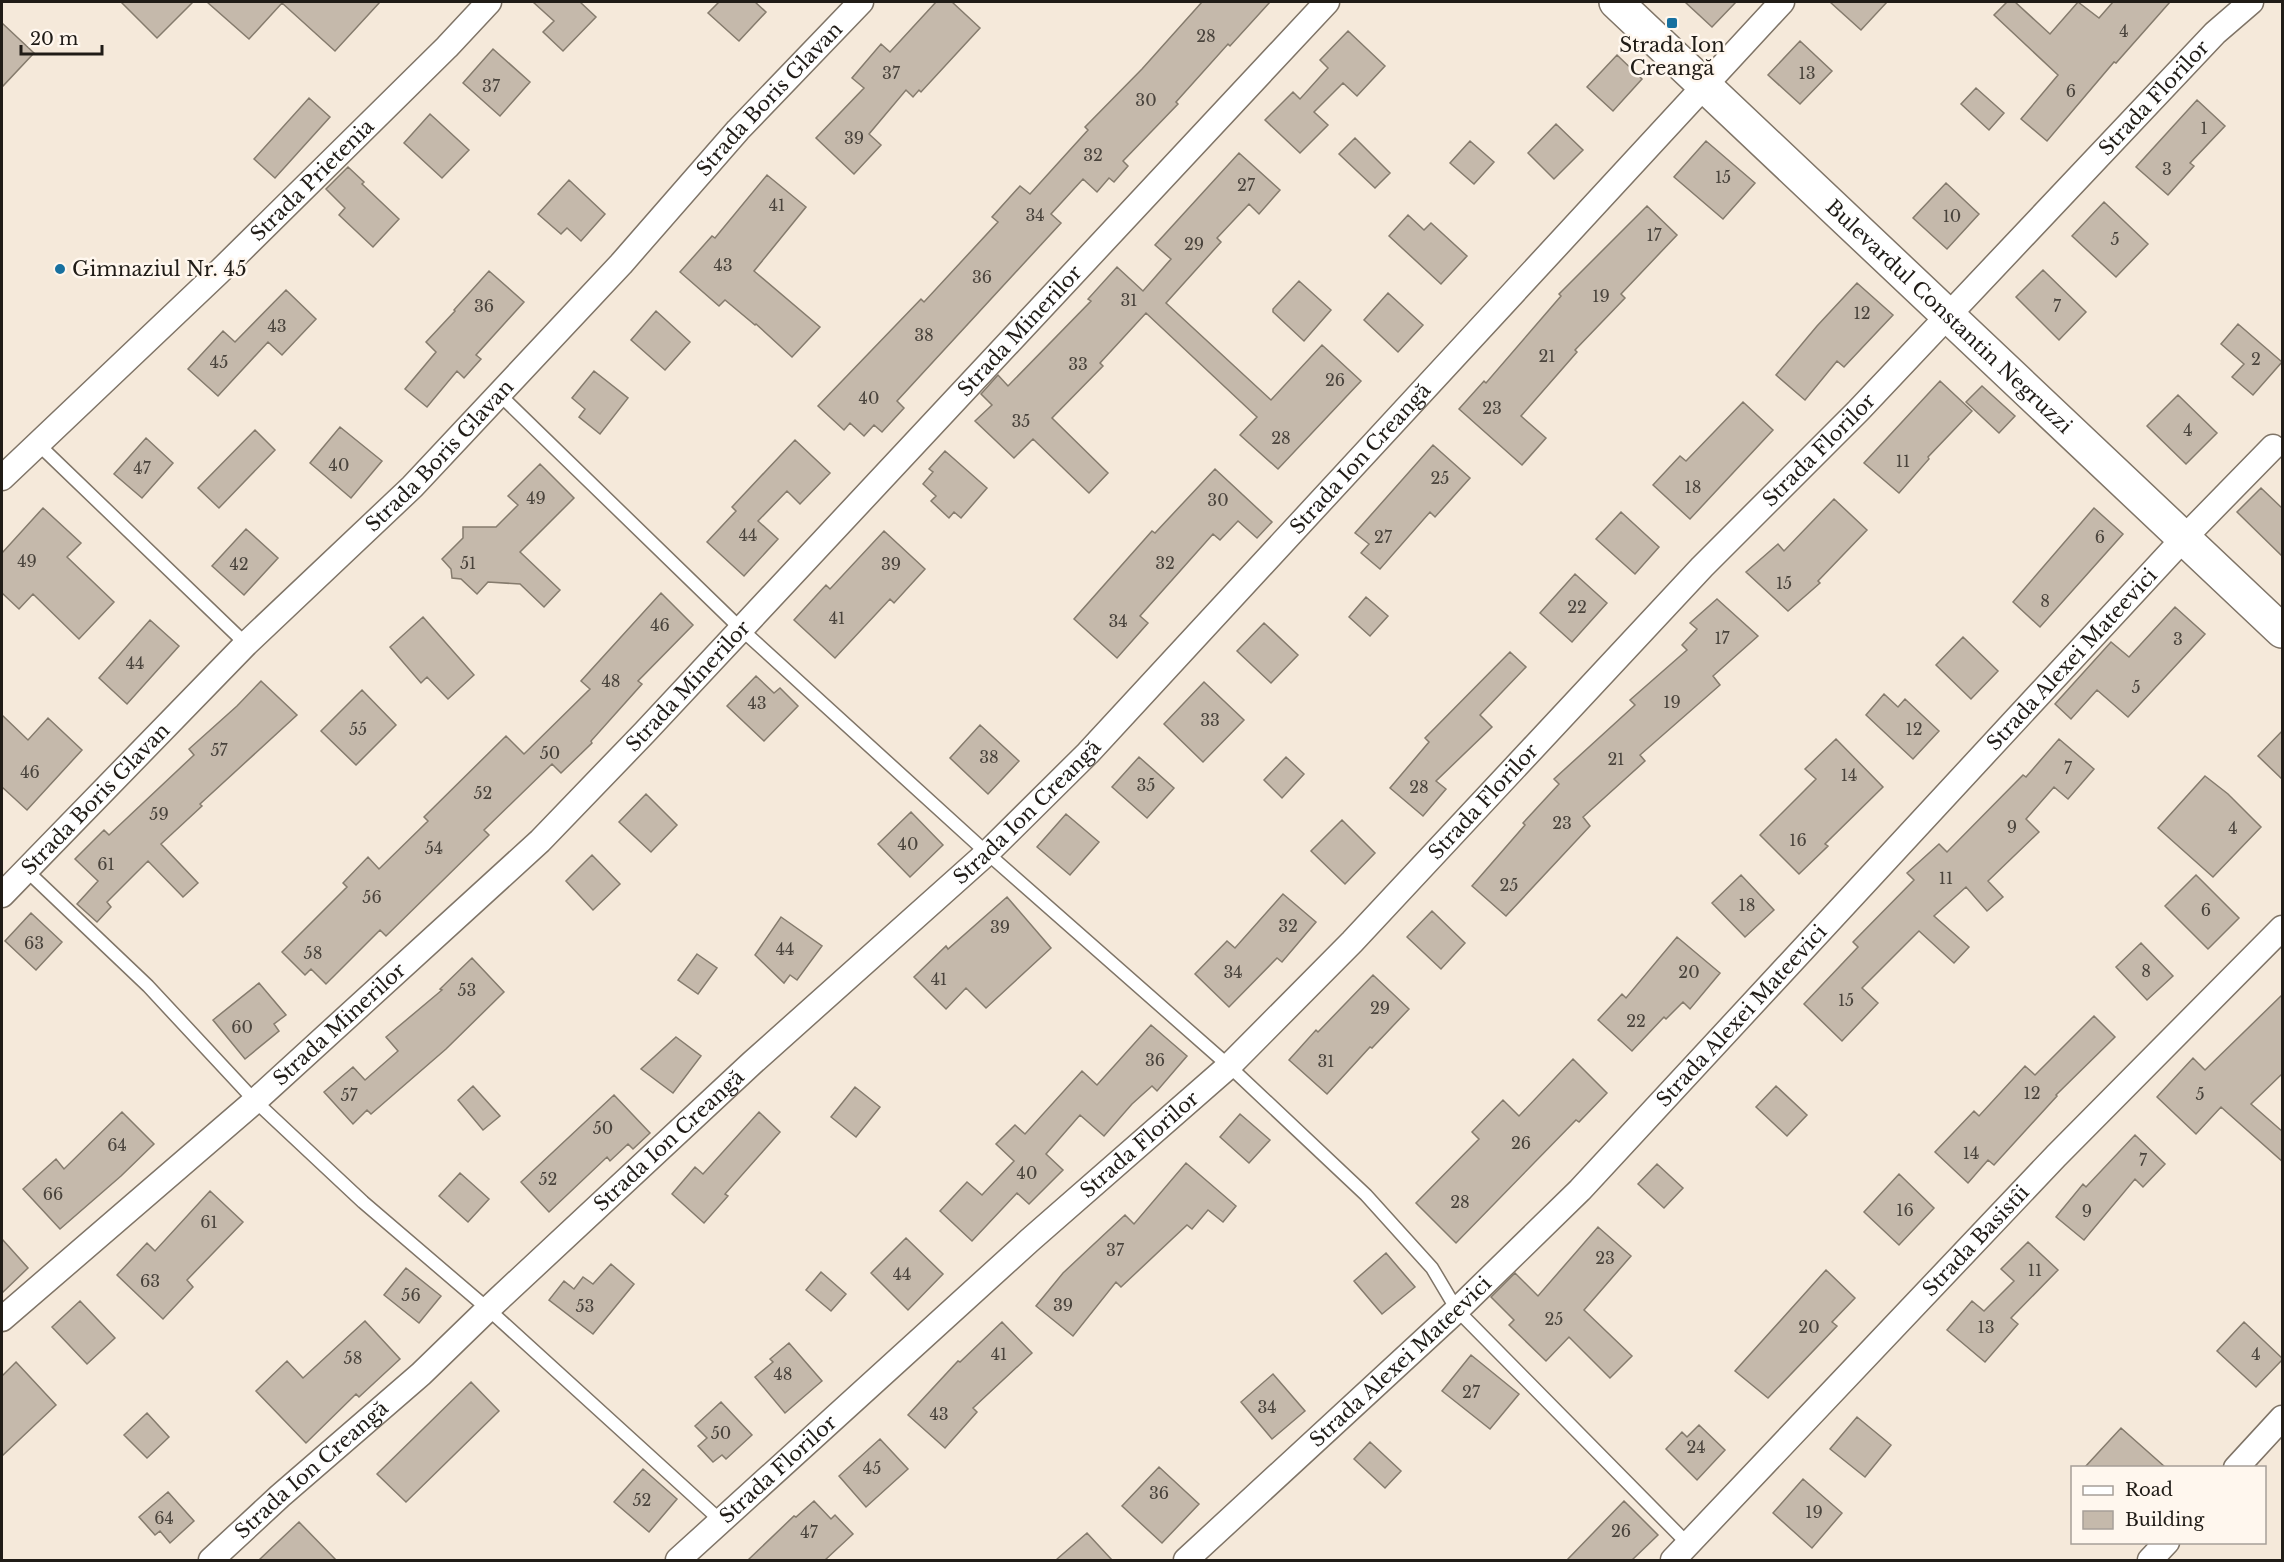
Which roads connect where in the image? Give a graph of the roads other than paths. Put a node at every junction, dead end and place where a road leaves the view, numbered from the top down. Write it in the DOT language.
graph roads {
  1 [pos="489,2"];
  2 [pos="861,2"];
  3 [pos="1327,2"];
  4 [pos="1617,2"];
  5 [pos="1782,2"];
  6 [pos="2251,2"];
  7 [pos="1705,84"];
  8 [pos="1948,314"];
  9 [pos="500,395"];
  10 [pos="38,444"];
  11 [pos="2273,447"];
  12 [pos="2,478"];
  13 [pos="2185,537"];
  14 [pos="741,629"];
  15 [pos="2283,631"];
  16 [pos="246,644"];
  17 [pos="987,853"];
  18 [pos="27,871"];
  19 [pos="2,896"];
  20 [pos="2283,928"];
  21 [pos="1229,1066"];
  22 [pos="255,1101"];
  23 [pos="488,1309"];
  24 [pos="1457,1310"];
  25 [pos="2,1319"];
  26 [pos="2283,1418"];
  27 [pos="2237,1466"];
  28 [pos="720,1520"];
  29 [pos="2165,1544"];
  30 [pos="1681,1552"];
  31 [pos="211,1560"];
  32 [pos="678,1560"];
  33 [pos="1186,1560"];
  34 [pos="2150,1560"];
  1 -- 10 [label="street, Strada Prietenia"];
  2 -- 9 [label="street, Strada Boris Glavan"];
  3 -- 14 [label="street, Strada Minerilor"];
  4 -- 7 [label="street, Bulevardul Constantin Negruzzi"];
  5 -- 7 [label="street, Strada Ion Creangă"];
  6 -- 8 [label="street, Strada Florilor"];
  7 -- 8 [label="street, Bulevardul Constantin Negruzzi"];
  7 -- 17 [label="street, Strada Ion Creangă"];
  8 -- 13 [label="street, Bulevardul Constantin Negruzzi"];
  8 -- 21 [label="street, Strada Florilor"];
  9 -- 14 [label="lane"];
  9 -- 16 [label="street, Strada Boris Glavan"];
  10 -- 12 [label="street, Strada Prietenia"];
  10 -- 16 [label="lane"];
  11 -- 13 [label="street, Strada Alexei Mateevici"];
  13 -- 15 [label="street, Bulevardul Constantin Negruzzi"];
  13 -- 24 [label="street, Strada Alexei Mateevici"];
  14 -- 17 [label="lane"];
  14 -- 22 [label="street, Strada Minerilor"];
  16 -- 18 [label="street, Strada Boris Glavan"];
  17 -- 21 [label="lane"];
  17 -- 23 [label="street, Strada Ion Creangă"];
  18 -- 19 [label="street, Strada Boris Glavan"];
  18 -- 22 [label="lane"];
  20 -- 30 [label="street, Strada Basistîi"];
  21 -- 24 [label="lane"];
  21 -- 28 [label="street, Strada Florilor"];
  22 -- 23 [label="lane"];
  22 -- 25 [label="street, Strada Minerilor"];
  23 -- 28 [label="lane"];
  23 -- 31 [label="street, Strada Ion Creangă"];
  24 -- 30 [label="lane"];
  24 -- 33 [label="street, Strada Alexei Mateevici"];
  26 -- 27 [label="street"];
  28 -- 32 [label="street, Strada Florilor"];
  29 -- 34 [label="street"];
}
